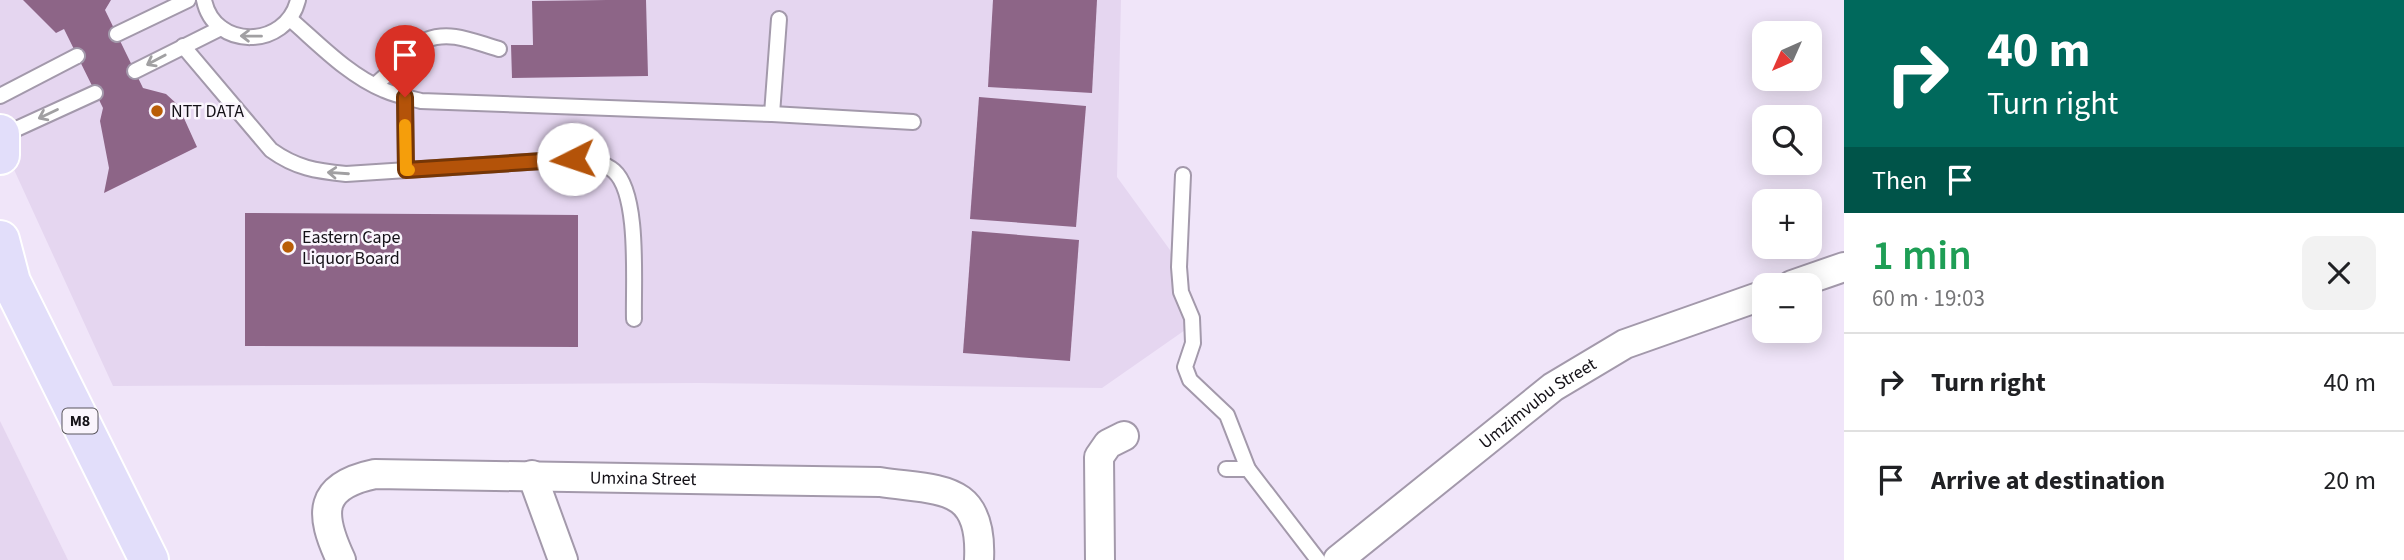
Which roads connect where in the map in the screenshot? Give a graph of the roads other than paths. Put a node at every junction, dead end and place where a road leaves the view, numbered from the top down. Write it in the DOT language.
graph roads {
  1 [pos="188,0"];
  2 [pos="204,0"];
  3 [pos="298,0"];
  4 [pos="290,19"];
  5 [pos="779,19"];
  6 [pos="221,28"];
  7 [pos="117,34"];
  8 [pos="183,46"];
  9 [pos="499,50"];
  10 [pos="77,56"];
  11 [pos="135,71"];
  12 [pos="375,85"];
  13 [pos="95,93"];
  14 [pos="0,96"];
  15 [pos="405,97"];
  16 [pos="772,114"];
  17 [pos="912,122"];
  18 [pos="0,135"];
  19 [pos="0,155"];
  20 [pos="406,170"];
  21 [pos="1183,175"];
  22 [pos="0,240"];
  23 [pos="1844,267"];
  24 [pos="6,275"];
  25 [pos="1822,275"];
  26 [pos="1752,299"];
  27 [pos="634,319"];
  28 [pos="1124,436"];
  29 [pos="1226,469"];
  30 [pos="1248,469"];
  31 [pos="532,475"];
  32 [pos="149,560"];
  33 [pos="341,560"];
  34 [pos="563,560"];
  35 [pos="979,560"];
  36 [pos="1100,560"];
  37 [pos="1318,560"];
  38 [pos="1339,560"];
  1 -- 7 [label="lane"];
  2 -- 6 [label="lane"];
  3 -- 4 [label="lane"];
  4 -- 6 [label="lane, one-way"];
  4 -- 12 [label="lane"];
  5 -- 16 [label="lane"];
  6 -- 8 [label="lane"];
  8 -- 11 [label="lane, one-way"];
  20 -- 8 [label="lane, one-way"];
  9 -- 12 [label="lane"];
  10 -- 14 [label="lane"];
  12 -- 15 [label="lane"];
  13 -- 18 [label="lane, one-way"];
  15 -- 16 [label="lane"];
  15 -- 20 [label="lane"];
  16 -- 17 [label="lane"];
  18 -- 19 [label="main road"];
  20 -- 27 [label="lane"];
  21 -- 30 [label="lane"];
  22 -- 24 [label="main road, M8"];
  23 -- 25 [label="street"];
  24 -- 32 [label="main road, M8"];
  26 -- 38 [label="street, Umzimvubu Street"];
  28 -- 36 [label="street"];
  29 -- 30 [label="lane"];
  30 -- 37 [label="lane"];
  31 -- 33 [label="street, Umxina Street"];
  31 -- 34 [label="street"];
  31 -- 35 [label="street, Umxina Street"];
}
